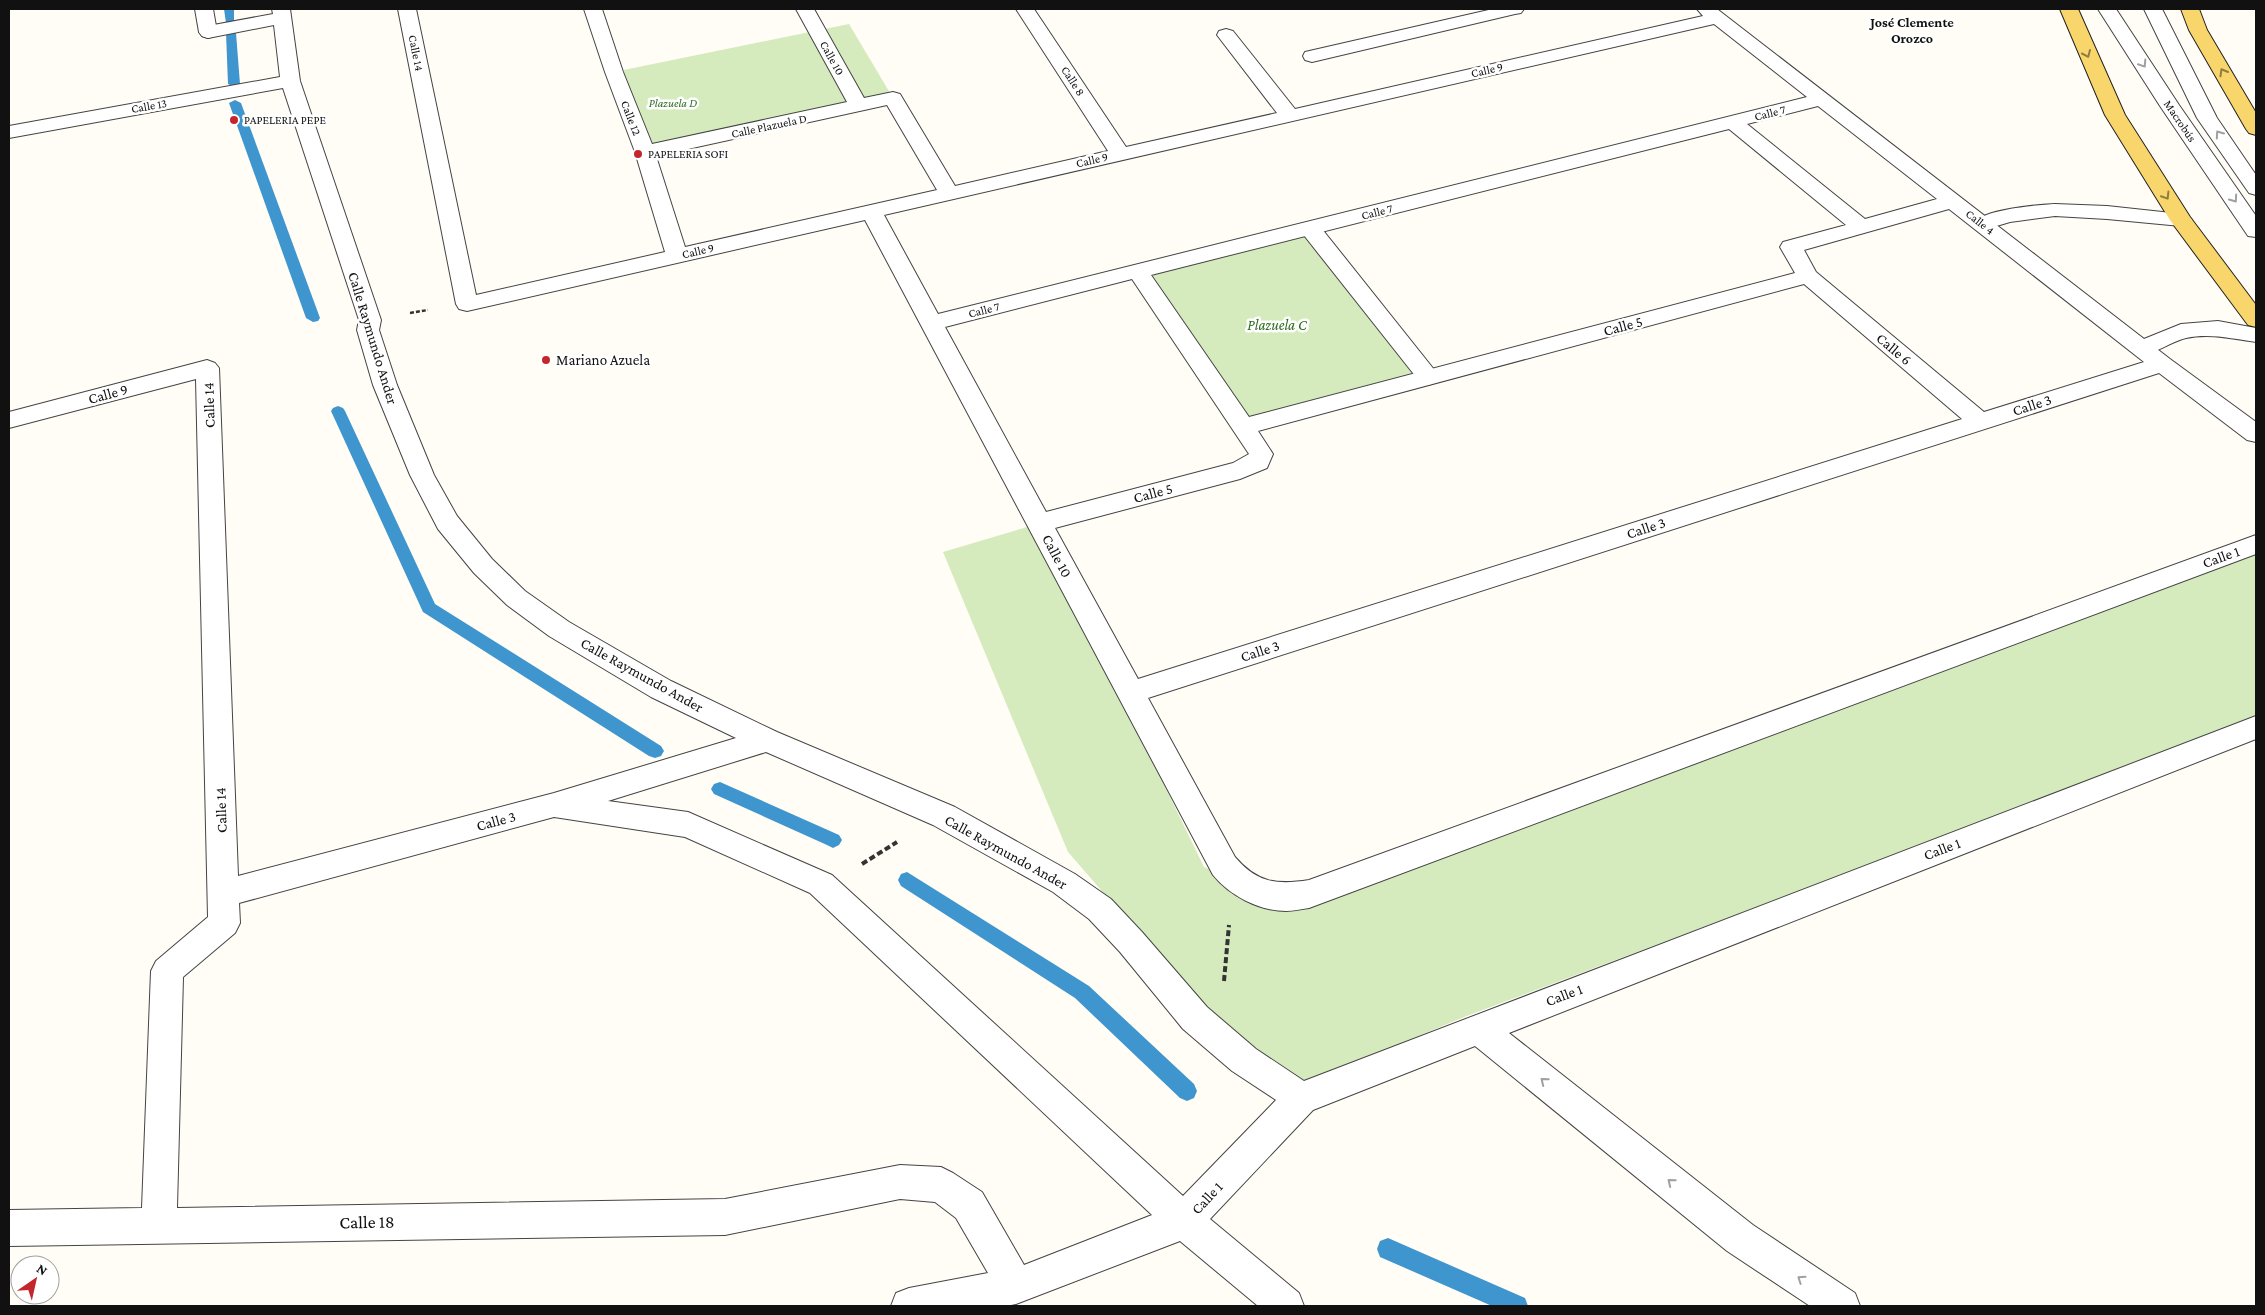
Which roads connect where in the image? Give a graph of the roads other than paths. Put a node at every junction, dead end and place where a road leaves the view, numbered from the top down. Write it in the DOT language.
graph roads {
  1 [pos="204,9"];
  2 [pos="407,9"];
  3 [pos="593,9"];
  4 [pos="805,9"];
  5 [pos="1025,9"];
  6 [pos="1515,9"];
  7 [pos="2069,9"];
  8 [pos="2107,9"];
  9 [pos="2153,9"];
  10 [pos="2190,9"];
  11 [pos="282,13"];
  12 [pos="1712,13"];
  13 [pos="1226,35"];
  14 [pos="1312,56"];
  15 [pos="290,81"];
  16 [pos="1823,99"];
  17 [pos="859,107"];
  18 [pos="1290,116"];
  19 [pos="1733,122"];
  20 [pos="2256,129"];
  21 [pos="9,132"];
  22 [pos="645,152"];
  23 [pos="1120,154"];
  24 [pos="2256,189"];
  25 [pos="949,193"];
  26 [pos="1953,201"];
  27 [pos="871,211"];
  28 [pos="2181,220"];
  29 [pos="1983,224"];
  30 [pos="1862,227"];
  31 [pos="1310,229"];
  32 [pos="2256,231"];
  33 [pos="677,256"];
  34 [pos="1138,272"];
  35 [pos="1808,276"];
  36 [pos="466,304"];
  37 [pos="2256,320"];
  38 [pos="931,323"];
  39 [pos="2256,335"];
  40 [pos="2142,348"];
  41 [pos="2162,364"];
  42 [pos="208,368"];
  43 [pos="1428,377"];
  44 [pos="9,420"];
  45 [pos="1980,422"];
  46 [pos="1243,427"];
  47 [pos="2256,434"];
  48 [pos="1039,522"];
  49 [pos="2256,544"];
  50 [pos="1130,692"];
  51 [pos="2256,727"];
  52 [pos="767,740"];
  53 [pos="554,805"];
  54 [pos="1244,884"];
  55 [pos="224,894"];
  56 [pos="1478,1028"];
  57 [pos="1301,1098"];
  58 [pos="1184,1221"];
  59 [pos="159,1225"];
  60 [pos="9,1228"];
  61 [pos="1016,1286"];
  62 [pos="909,1306"];
  63 [pos="1286,1306"];
  64 [pos="1842,1306"];
  1 -- 11 [label="street"];
  2 -- 36 [label="street, Calle 14"];
  3 -- 22 [label="street, Calle 12"];
  4 -- 17 [label="street, Calle 10"];
  5 -- 23 [label="street, Calle 8"];
  6 -- 14 [label="street"];
  7 -- 28 [label="main road, one-way"];
  8 -- 32 [label="street, Macrobús, one-way"];
  24 -- 9 [label="street, Macrobús, one-way"];
  20 -- 10 [label="main road, one-way"];
  11 -- 15 [label="street, Calle Raymundo Ander"];
  12 -- 16 [label="street, Calle 4"];
  12 -- 18 [label="street, Calle 9"];
  13 -- 18 [label="street"];
  15 -- 21 [label="street, Calle 13"];
  15 -- 52 [label="street, Calle Raymundo Ander"];
  16 -- 19 [label="street, Calle 7"];
  16 -- 26 [label="street, Calle 4"];
  17 -- 22 [label="street, Calle Plazuela D"];
  17 -- 25 [label="street, Calle Plazuela D"];
  18 -- 23 [label="street, Calle 9"];
  19 -- 30 [label="street"];
  19 -- 31 [label="street, Calle 7"];
  22 -- 33 [label="street, Calle 12"];
  23 -- 25 [label="street, Calle 9"];
  25 -- 27 [label="street, Calle 9"];
  26 -- 29 [label="street, Calle 4"];
  26 -- 30 [label="street"];
  27 -- 33 [label="street, Calle 9"];
  27 -- 38 [label="street, Calle 10"];
  28 -- 29 [label="street"];
  28 -- 37 [label="main road"];
  29 -- 40 [label="street, Calle 4"];
  30 -- 35 [label="street"];
  31 -- 34 [label="street, Calle 7"];
  31 -- 43 [label="street"];
  33 -- 36 [label="street, Calle 9"];
  34 -- 38 [label="street, Calle 7"];
  34 -- 46 [label="street"];
  35 -- 43 [label="street, Calle 5"];
  35 -- 45 [label="street, Calle 6"];
  38 -- 48 [label="street, Calle 10"];
  39 -- 40 [label="street"];
  40 -- 41 [label="street, Calle 4"];
  41 -- 45 [label="street, Calle 3"];
  41 -- 47 [label="street, Calle 4"];
  42 -- 44 [label="street, Calle 9"];
  42 -- 55 [label="street, Calle 14"];
  43 -- 46 [label="street, Calle 5"];
  45 -- 50 [label="street, Calle 3"];
  46 -- 48 [label="street, Calle 5"];
  48 -- 50 [label="street, Calle 10"];
  49 -- 54 [label="street, Calle 1"];
  50 -- 54 [label="street, Calle 10"];
  51 -- 56 [label="street, Calle 1"];
  52 -- 53 [label="street, Calle 3"];
  52 -- 57 [label="street, Calle Raymundo Ander"];
  53 -- 55 [label="street, Calle 3"];
  53 -- 58 [label="street"];
  55 -- 59 [label="street, Calle 14"];
  56 -- 57 [label="street, Calle 1"];
  64 -- 56 [label="street, one-way"];
  57 -- 58 [label="street, Calle 1"];
  58 -- 61 [label="street, Calle 1"];
  58 -- 63 [label="street"];
  59 -- 60 [label="street, Calle 18"];
  59 -- 61 [label="street, Calle 18"];
  61 -- 62 [label="street, Calle 1"];
}
